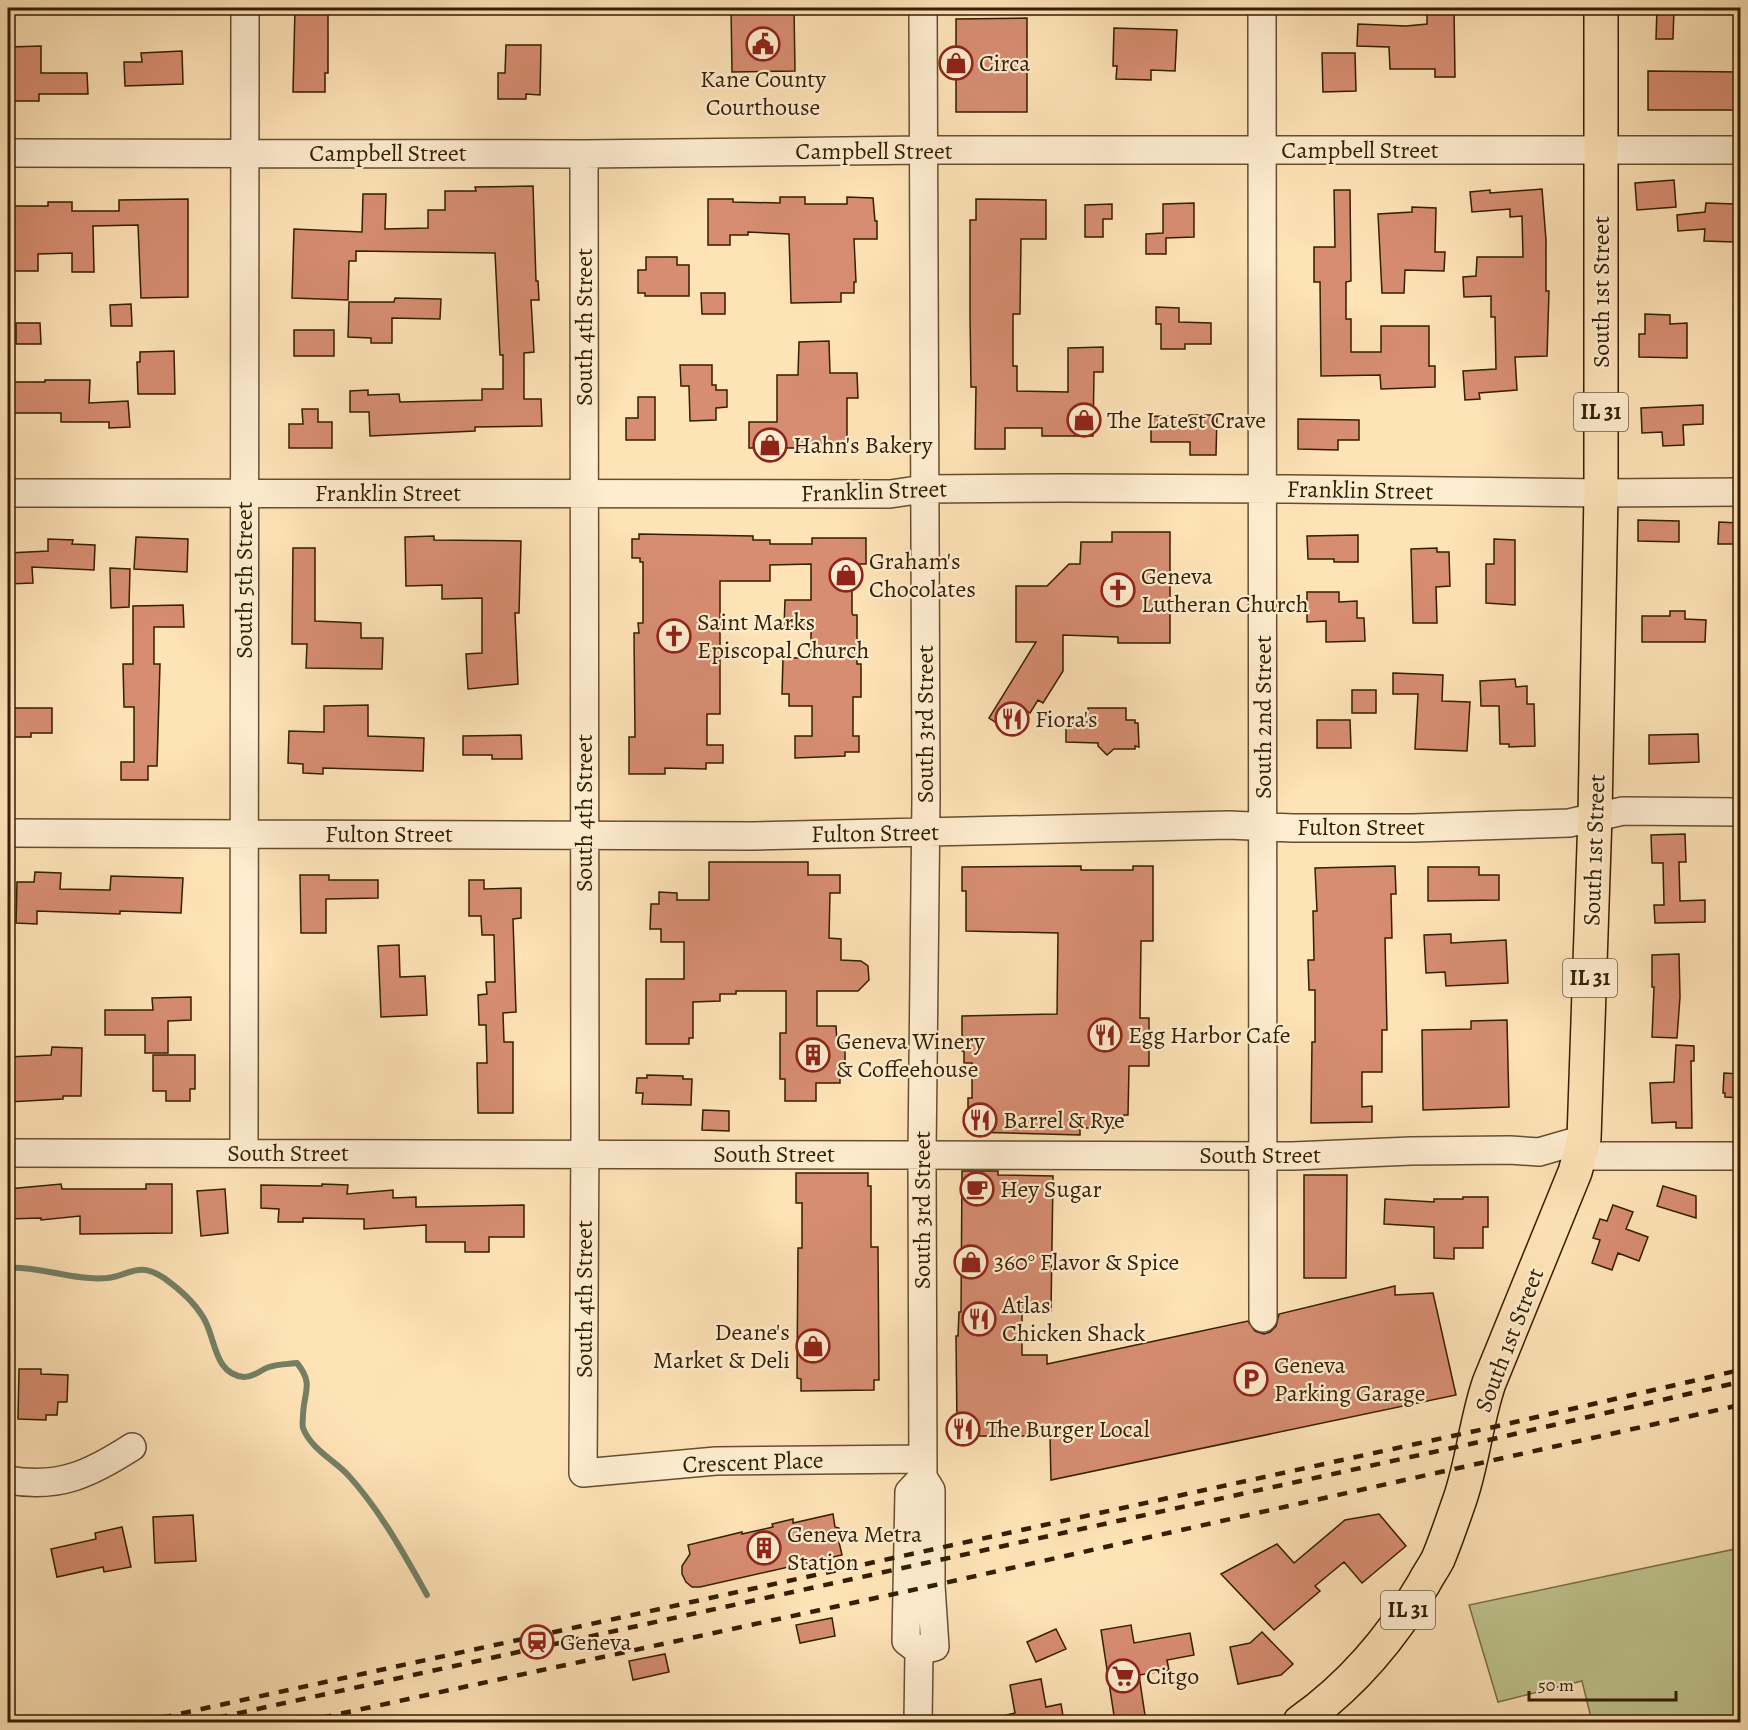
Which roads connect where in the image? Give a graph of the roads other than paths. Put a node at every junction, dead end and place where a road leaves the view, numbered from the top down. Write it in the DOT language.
graph roads {
  1 [pos="245,8"];
  2 [pos="923,8"];
  3 [pos="1262,8"];
  4 [pos="1601,8"];
  5 [pos="1261,149"];
  6 [pos="923,150"];
  7 [pos="1740,150"];
  8 [pos="1601,151"];
  9 [pos="244,152"];
  10 [pos="8,153"];
  11 [pos="584,154"];
  12 [pos="924,489"];
  13 [pos="1261,489"];
  14 [pos="1740,492"];
  15 [pos="8,493"];
  16 [pos="244,493"];
  17 [pos="584,493"];
  18 [pos="1601,493"];
  19 [pos="1740,812"];
  20 [pos="1595,816"];
  21 [pos="1264,826"];
  22 [pos="925,832"];
  23 [pos="8,833"];
  24 [pos="244,833"];
  25 [pos="584,835"];
  26 [pos="244,1153"];
  27 [pos="8,1154"];
  28 [pos="585,1154"];
  29 [pos="922,1155"];
  30 [pos="1264,1155"];
  31 [pos="1580,1156"];
  32 [pos="1740,1156"];
  33 [pos="1263,1318"];
  34 [pos="132,1447"];
  35 [pos="923,1468"];
  36 [pos="583,1473"];
  37 [pos="8,1480"];
  38 [pos="918,1722"];
  39 [pos="1300,1722"];
  1 -- 9 [label="street, South 5th Street"];
  2 -- 6 [label="street, South 3rd Street"];
  3 -- 5 [label="street, South 2nd Street"];
  4 -- 8 [label="main road, South 1st Street / IL 31"];
  5 -- 6 [label="street, Campbell Street"];
  5 -- 8 [label="street, Campbell Street"];
  5 -- 13 [label="street, South 2nd Street"];
  6 -- 11 [label="street, Campbell Street"];
  6 -- 12 [label="street, South 3rd Street"];
  7 -- 8 [label="street, Campbell Street"];
  8 -- 18 [label="main road, South 1st Street / IL 31"];
  9 -- 10 [label="street, Campbell Street"];
  9 -- 11 [label="street, Campbell Street"];
  9 -- 16 [label="street, South 5th Street"];
  11 -- 17 [label="street, South 4th Street"];
  12 -- 13 [label="street, Franklin Street"];
  12 -- 17 [label="street, Franklin Street"];
  12 -- 22 [label="street, South 3rd Street"];
  13 -- 18 [label="street, Franklin Street"];
  13 -- 21 [label="street, South 2nd Street"];
  14 -- 18 [label="street, Franklin Street"];
  15 -- 16 [label="street, Franklin Street"];
  16 -- 17 [label="street, Franklin Street"];
  16 -- 24 [label="street, South 5th Street"];
  17 -- 25 [label="street, South 4th Street"];
  18 -- 20 [label="main road, South 1st Street / IL 31"];
  19 -- 20 [label="street, Fulton Street"];
  20 -- 21 [label="street, Fulton Street"];
  20 -- 31 [label="main road, South 1st Street / IL 31"];
  21 -- 22 [label="street, Fulton Street"];
  21 -- 30 [label="street, South 2nd Street"];
  22 -- 25 [label="street, Fulton Street"];
  22 -- 29 [label="street, South 3rd Street"];
  23 -- 24 [label="street, Fulton Street"];
  24 -- 25 [label="street, Fulton Street"];
  24 -- 26 [label="street, South 5th Street"];
  25 -- 28 [label="street, South 4th Street"];
  26 -- 27 [label="street, South Street"];
  26 -- 28 [label="street, South Street"];
  28 -- 29 [label="street, South Street"];
  28 -- 36 [label="street, South 4th Street"];
  29 -- 30 [label="street, South Street"];
  29 -- 35 [label="street, South 3rd Street"];
  30 -- 31 [label="street, South Street"];
  30 -- 33 [label="street, South 2nd Street"];
  31 -- 32 [label="street, South Street"];
  31 -- 39 [label="main road, South 1st Street / IL 31"];
  34 -- 37 [label="street"];
  35 -- 36 [label="street, Crescent Place"];
  35 -- 38 [label="street"];
}
